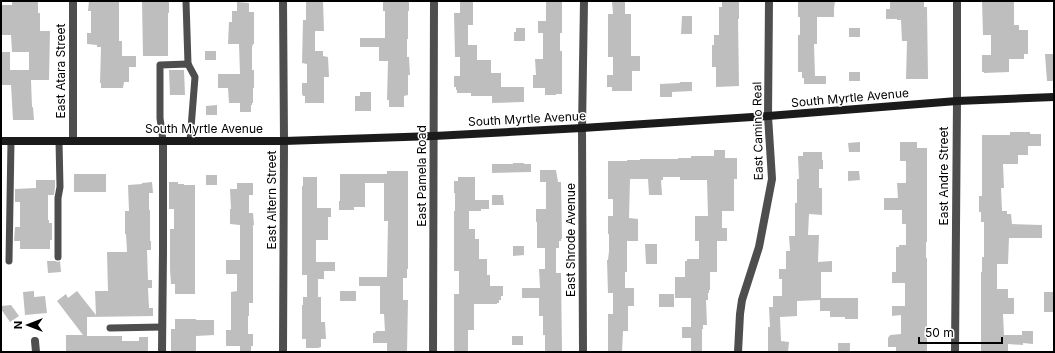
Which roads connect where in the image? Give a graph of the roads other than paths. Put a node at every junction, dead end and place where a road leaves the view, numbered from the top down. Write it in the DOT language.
graph roads {
  1 [pos="73,1"];
  2 [pos="186,1"];
  3 [pos="282,1"];
  4 [pos="434,1"];
  5 [pos="584,1"];
  6 [pos="769,1"];
  7 [pos="956,1"];
  8 [pos="188,64"];
  9 [pos="1054,97"];
  10 [pos="957,101"];
  11 [pos="768,116"];
  12 [pos="582,128"];
  13 [pos="434,136"];
  14 [pos="1,141"];
  15 [pos="11,141"];
  16 [pos="58,141"];
  17 [pos="73,141"];
  18 [pos="163,141"];
  19 [pos="190,141"];
  20 [pos="284,141"];
  21 [pos="58,257"];
  22 [pos="10,261"];
  23 [pos="110,328"];
  24 [pos="162,328"];
  25 [pos="35,341"];
  26 [pos="36,352"];
  27 [pos="162,352"];
  28 [pos="283,352"];
  29 [pos="433,352"];
  30 [pos="583,352"];
  31 [pos="738,352"];
  32 [pos="955,352"];
  1 -- 17 [label="street, East Atara Street"];
  2 -- 8 [label="lane"];
  3 -- 20 [label="street, East Altern Street"];
  4 -- 13 [label="street, East Pamela Road"];
  5 -- 12 [label="street, East Shrode Avenue"];
  6 -- 11 [label="street, East Camino Real"];
  7 -- 10 [label="street, East Andre Street"];
  8 -- 18 [label="lane"];
  8 -- 19 [label="lane"];
  9 -- 10 [label="main road, South Myrtle Avenue"];
  10 -- 11 [label="main road, South Myrtle Avenue"];
  10 -- 32 [label="street, East Andre Street"];
  11 -- 12 [label="main road, South Myrtle Avenue"];
  11 -- 31 [label="street, East Camino Real"];
  12 -- 13 [label="main road, South Myrtle Avenue"];
  12 -- 30 [label="street, East Shrode Avenue"];
  13 -- 20 [label="main road, South Myrtle Avenue"];
  13 -- 29 [label="street, East Pamela Road"];
  14 -- 15 [label="main road, South Myrtle Avenue"];
  15 -- 16 [label="main road, South Myrtle Avenue"];
  15 -- 22 [label="lane"];
  16 -- 17 [label="main road, South Myrtle Avenue"];
  16 -- 21 [label="lane"];
  17 -- 18 [label="main road, South Myrtle Avenue"];
  18 -- 19 [label="main road, South Myrtle Avenue"];
  18 -- 24 [label="street"];
  19 -- 20 [label="main road, South Myrtle Avenue"];
  20 -- 28 [label="street, East Altern Street"];
  23 -- 24 [label="lane"];
  24 -- 27 [label="street"];
  25 -- 26 [label="street"];
}
